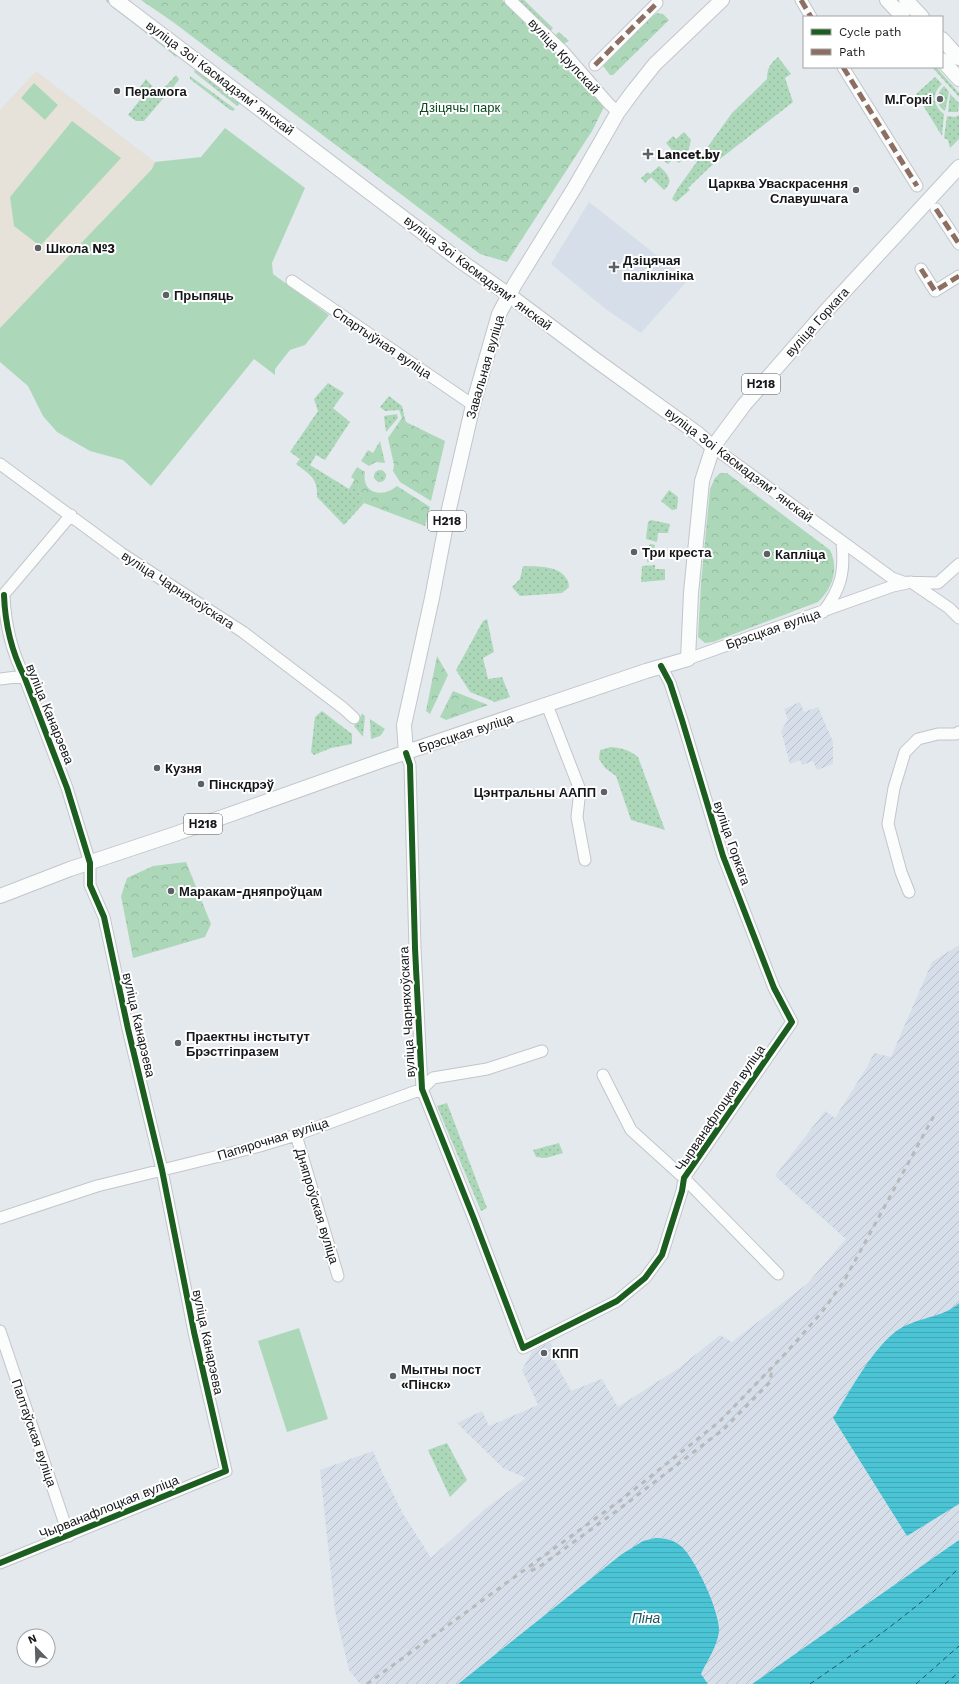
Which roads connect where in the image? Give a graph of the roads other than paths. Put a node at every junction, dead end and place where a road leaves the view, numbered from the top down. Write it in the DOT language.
graph roads {
  1 [pos="116,0"];
  2 [pos="510,0"];
  3 [pos="722,0"];
  4 [pos="801,0"];
  5 [pos="887,0"];
  6 [pos="906,0"];
  7 [pos="657,3"];
  8 [pos="810,16"];
  9 [pos="902,16"];
  10 [pos="921,16"];
  11 [pos="943,40"];
  12 [pos="959,58"];
  13 [pos="943,61"];
  14 [pos="595,65"];
  15 [pos="844,68"];
  16 [pos="959,79"];
  17 [pos="618,112"];
  18 [pos="959,167"];
  19 [pos="918,186"];
  20 [pos="936,209"];
  21 [pos="959,244"];
  22 [pos="921,269"];
  23 [pos="959,276"];
  24 [pos="292,281"];
  25 [pos="509,295"];
  26 [pos="473,405"];
  27 [pos="713,447"];
  28 [pos="0,464"];
  29 [pos="71,515"];
  30 [pos="842,542"];
  31 [pos="959,564"];
  32 [pos="911,582"];
  33 [pos="2,597"];
  34 [pos="823,612"];
  35 [pos="959,618"];
  36 [pos="688,659"];
  37 [pos="661,666"];
  38 [pos="24,676"];
  39 [pos="0,679"];
  40 [pos="547,705"];
  41 [pos="354,718"];
  42 [pos="959,732"];
  43 [pos="406,752"];
  44 [pos="585,860"];
  45 [pos="90,863"];
  46 [pos="909,892"];
  47 [pos="0,896"];
  48 [pos="792,1022"];
  49 [pos="542,1052"];
  50 [pos="603,1075"];
  51 [pos="422,1089"];
  52 [pos="296,1135"];
  53 [pos="162,1170"];
  54 [pos="684,1178"];
  55 [pos="0,1218"];
  56 [pos="778,1274"];
  57 [pos="338,1276"];
  58 [pos="0,1331"];
  59 [pos="523,1348"];
  60 [pos="226,1470"];
  61 [pos="69,1536"];
  62 [pos="0,1563"];
  1 -- 25 [label="main road, вуліца Зоі Касмадзямʼянскай"];
  2 -- 17 [label="street, вуліца Крупскай"];
  3 -- 17 [label="main road, Завальная вуліца / Н218"];
  4 -- 8 [label="street"];
  5 -- 9 [label="main road"];
  6 -- 10 [label="main road"];
  7 -- 14 [label="street, вуліца Крупскай"];
  11 -- 12 [label="main road"];
  13 -- 16 [label="main road"];
  15 -- 19 [label="street"];
  17 -- 25 [label="main road, Завальная вуліца / Н218"];
  18 -- 27 [label="main road, вуліца Горкага / Н218"];
  20 -- 21 [label="street"];
  22 -- 23 [label="street"];
  24 -- 26 [label="street, Спартыўная вуліца"];
  25 -- 26 [label="main road, Завальная вуліца / Н218"];
  25 -- 27 [label="main road, вуліца Зоі Касмадзямʼянскай"];
  26 -- 43 [label="main road, Завальная вуліца / Н218"];
  27 -- 30 [label="street, вуліца Зоі Касмадзямʼянскай"];
  27 -- 36 [label="main road, вуліца Горкага / Н218"];
  28 -- 29 [label="street, вуліца Чарняхоўскага"];
  29 -- 33 [label="street"];
  29 -- 41 [label="street, вуліца Чарняхоўскага"];
  30 -- 32 [label="street, вуліца Зоі Касмадзямʼянскай"];
  30 -- 34 [label="street"];
  31 -- 32 [label="street"];
  32 -- 34 [label="street, Брэсцкая вуліца"];
  32 -- 35 [label="street"];
  33 -- 38 [label="street, вуліца Канарэева"];
  34 -- 36 [label="street, Брэсцкая вуліца"];
  36 -- 37 [label="main road, Брэсцкая вуліца / Н218"];
  37 -- 40 [label="main road, Брэсцкая вуліца / Н218"];
  37 -- 48 [label="street, вуліца Горкага"];
  38 -- 39 [label="street, вуліца Канарэева"];
  38 -- 45 [label="street, вуліца Канарэева"];
  40 -- 43 [label="main road, Брэсцкая вуліца / Н218"];
  40 -- 44 [label="street"];
  42 -- 46 [label="street"];
  43 -- 45 [label="main road, Брэсцкая вуліца / Н218"];
  43 -- 51 [label="street, вуліца Чарняхоўскага"];
  45 -- 47 [label="main road, Брэсцкая вуліца / Н218"];
  45 -- 53 [label="street, вуліца Канарэева"];
  48 -- 54 [label="street, Чырванафлоцкая вуліца"];
  49 -- 51 [label="street, Папярочная вуліца"];
  50 -- 54 [label="street"];
  51 -- 52 [label="street, Папярочная вуліца"];
  51 -- 59 [label="street, вуліца Чарняхоўскага"];
  52 -- 53 [label="street, Папярочная вуліца"];
  52 -- 57 [label="street, Дняпроўская вуліца"];
  53 -- 55 [label="street, Папярочная вуліца"];
  53 -- 60 [label="street, вуліца Канарэева"];
  54 -- 56 [label="street"];
  54 -- 59 [label="street, Чырванафлоцкая вуліца"];
  58 -- 61 [label="street, Палтаўская вуліца"];
  60 -- 61 [label="street, Чырванафлоцкая вуліца"];
  61 -- 62 [label="street, Чырванафлоцкая вуліца"];
}
